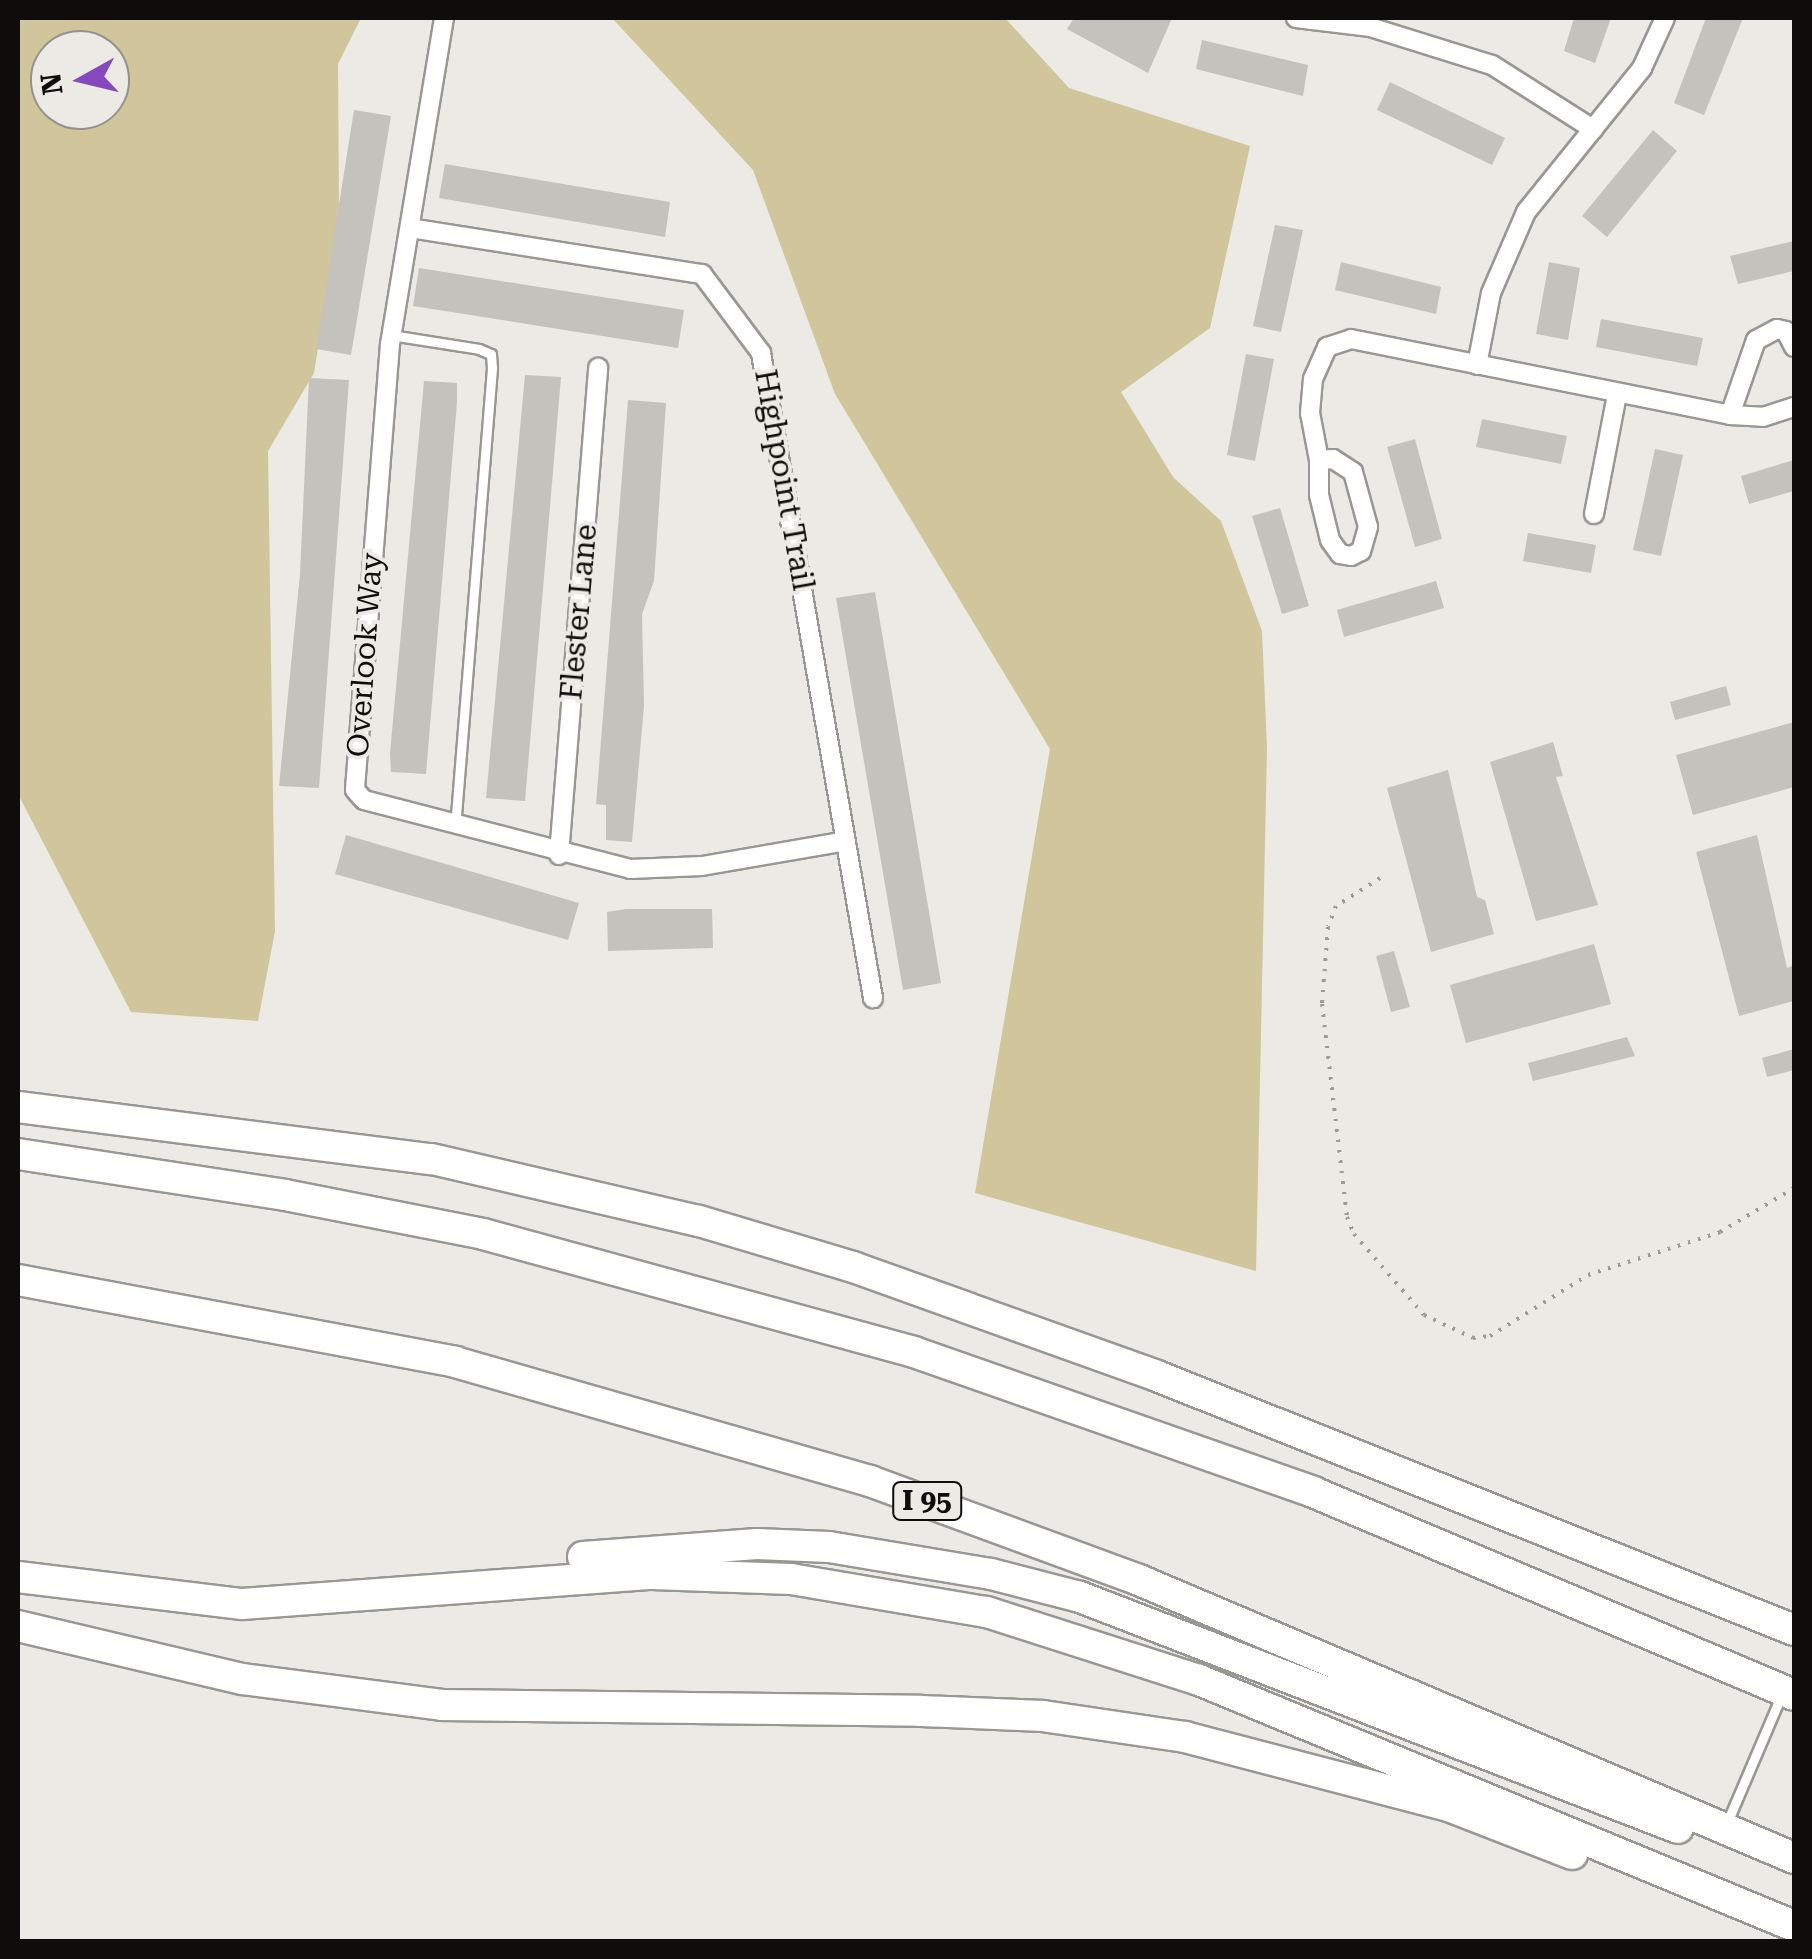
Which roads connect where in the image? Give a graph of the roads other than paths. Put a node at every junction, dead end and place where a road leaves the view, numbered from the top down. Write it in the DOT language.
graph roads {
  1 [pos="444,18"];
  2 [pos="1296,18"];
  3 [pos="1665,18"];
  4 [pos="1371,22"];
  5 [pos="1593,128"];
  6 [pos="410,228"];
  7 [pos="391,335"];
  8 [pos="1794,346"];
  9 [pos="1477,365"];
  10 [pos="598,368"];
  11 [pos="1618,394"];
  12 [pos="1794,407"];
  13 [pos="1730,415"];
  14 [pos="1318,460"];
  15 [pos="1594,514"];
  16 [pos="455,824"];
  17 [pos="846,841"];
  18 [pos="559,855"];
  19 [pos="872,998"];
  20 [pos="18,1093"];
  21 [pos="18,1107"];
  22 [pos="155,1125"];
  23 [pos="18,1154"];
  24 [pos="18,1280"];
  25 [pos="18,1577"];
  26 [pos="72,1588"];
  27 [pos="18,1626"];
  28 [pos="1794,1630"];
  29 [pos="1789,1692"];
  30 [pos="1725,1827"];
  31 [pos="1794,1858"];
  32 [pos="1794,1870"];
  33 [pos="1794,1926"];
  34 [pos="1792,1942"];
  1 -- 6 [label="street, Overlook Way"];
  2 -- 4 [label="street"];
  3 -- 5 [label="street"];
  4 -- 5 [label="street"];
  5 -- 9 [label="street"];
  6 -- 7 [label="street, Overlook Way"];
  6 -- 17 [label="street, Highpoint Trail"];
  7 -- 16 [label="street, Overlook Way"];
  7 -- 16 [label="lane"];
  8 -- 13 [label="street"];
  9 -- 11 [label="street"];
  9 -- 14 [label="street"];
  10 -- 18 [label="street, Flester Lane"];
  11 -- 13 [label="street"];
  11 -- 15 [label="street"];
  12 -- 13 [label="street"];
  14 -- 14 [label="street"];
  16 -- 18 [label="street, Overlook Way"];
  17 -- 18 [label="street, Overlook Way"];
  17 -- 19 [label="street, Highpoint Trail"];
  20 -- 22 [label="highway"];
  21 -- 22 [label="highway"];
  22 -- 28 [label="highway"];
  23 -- 29 [label="highway"];
  24 -- 30 [label="highway, I 95"];
  25 -- 26 [label="highway"];
  26 -- 32 [label="highway"];
  26 -- 33 [label="highway"];
  27 -- 34 [label="highway"];
  29 -- 30 [label="lane"];
  30 -- 31 [label="highway, I 95"];
}
